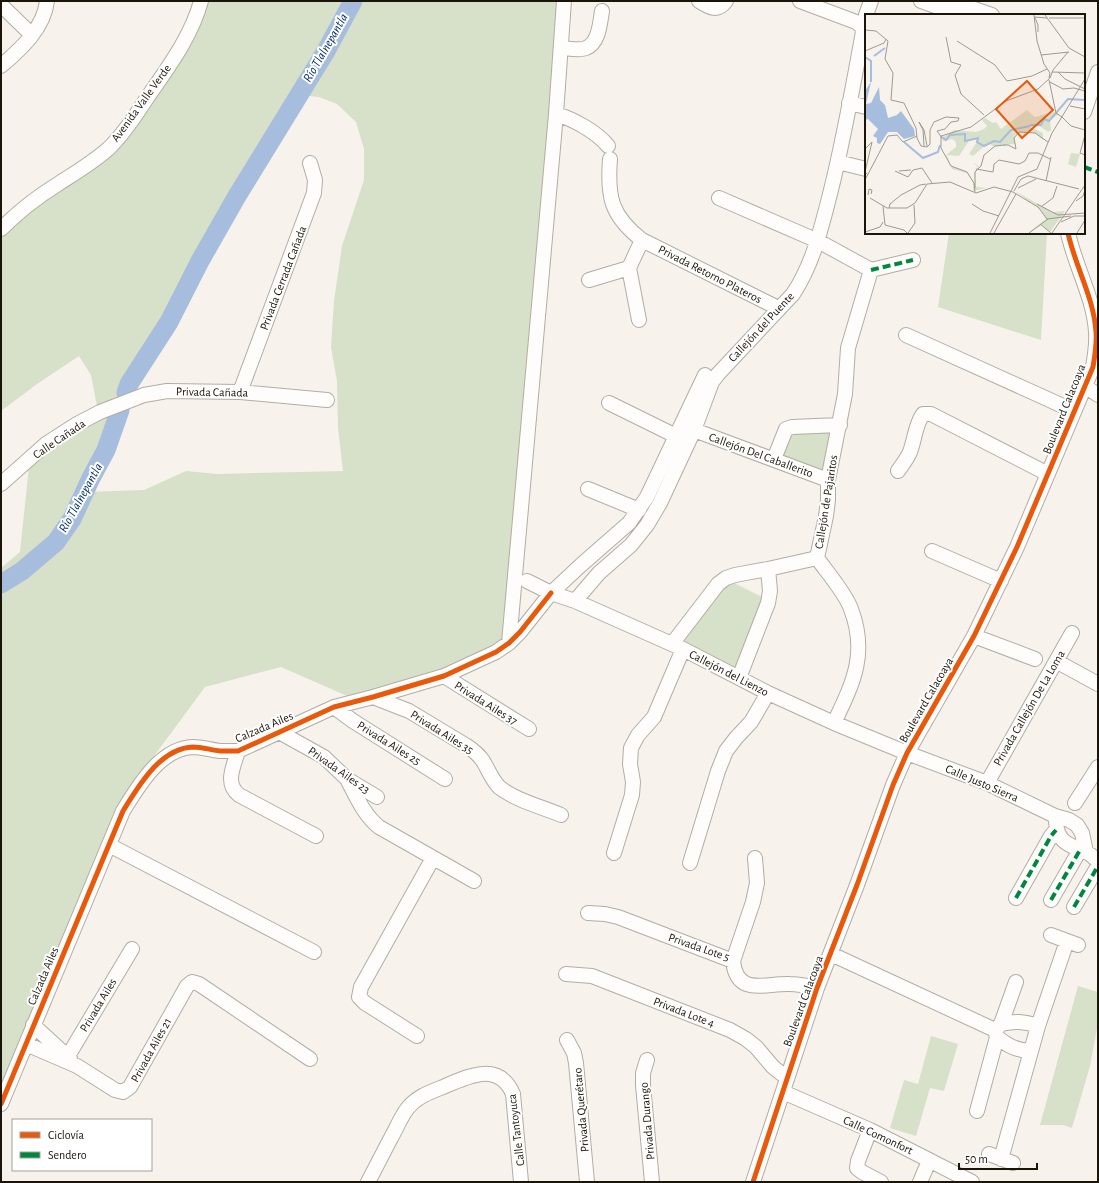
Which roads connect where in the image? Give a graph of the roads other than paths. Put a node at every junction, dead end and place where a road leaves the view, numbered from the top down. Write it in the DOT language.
graph roads {
  1 [pos="47,1"];
  2 [pos="200,1"];
  3 [pos="564,1"];
  4 [pos="698,1"];
  5 [pos="726,1"];
  6 [pos="800,1"];
  7 [pos="871,1"];
  8 [pos="921,1"];
  9 [pos="951,1"];
  10 [pos="1,5"];
  11 [pos="602,11"];
  12 [pos="867,14"];
  13 [pos="957,14"];
  14 [pos="989,14"];
  15 [pos="865,22"];
  16 [pos="32,35"];
  17 [pos="560,48"];
  18 [pos="1,66"];
  19 [pos="1098,72"];
  20 [pos="1086,98"];
  21 [pos="849,103"];
  22 [pos="865,107"];
  23 [pos="556,114"];
  24 [pos="838,162"];
  25 [pos="310,163"];
  26 [pos="865,169"];
  27 [pos="719,198"];
  28 [pos="1,229"];
  29 [pos="1068,234"];
  30 [pos="642,240"];
  31 [pos="818,241"];
  32 [pos="913,260"];
  33 [pos="629,268"];
  34 [pos="871,270"];
  35 [pos="589,280"];
  36 [pos="778,308"];
  37 [pos="1096,314"];
  38 [pos="639,320"];
  39 [pos="906,335"];
  40 [pos="705,375"];
  41 [pos="1085,386"];
  42 [pos="240,392"];
  43 [pos="1098,395"];
  44 [pos="327,400"];
  45 [pos="609,403"];
  46 [pos="1074,411"];
  47 [pos="100,412"];
  48 [pos="840,425"];
  49 [pos="694,430"];
  50 [pos="676,436"];
  51 [pos="774,459"];
  52 [pos="898,471"];
  53 [pos="1048,474"];
  54 [pos="828,480"];
  55 [pos="1,484"];
  56 [pos="588,489"];
  57 [pos="639,510"];
  58 [pos="932,551"];
  59 [pos="817,558"];
  60 [pos="768,568"];
  61 [pos="527,581"];
  62 [pos="1001,581"];
  63 [pos="551,593"];
  64 [pos="575,601"];
  65 [pos="1072,633"];
  66 [pos="974,636"];
  67 [pos="509,643"];
  68 [pos="677,647"];
  69 [pos="1035,659"];
  70 [pos="1056,661"];
  71 [pos="444,676"];
  72 [pos="739,678"];
  73 [pos="1098,684"];
  74 [pos="768,693"];
  75 [pos="373,697"];
  76 [pos="334,707"];
  77 [pos="834,723"];
  78 [pos="529,729"];
  79 [pos="279,732"];
  80 [pos="238,750"];
  81 [pos="907,753"];
  82 [pos="1098,767"];
  83 [pos="347,779"];
  84 [pos="445,779"];
  85 [pos="986,783"];
  86 [pos="377,797"];
  87 [pos="1075,803"];
  88 [pos="561,815"];
  89 [pos="1056,823"];
  90 [pos="316,836"];
  91 [pos="109,845"];
  92 [pos="1083,851"];
  93 [pos="614,853"];
  94 [pos="433,858"];
  95 [pos="755,858"];
  96 [pos="1098,861"];
  97 [pos="690,863"];
  98 [pos="1098,866"];
  99 [pos="474,881"];
  100 [pos="1016,898"];
  101 [pos="1051,900"];
  102 [pos="1074,907"];
  103 [pos="588,913"];
  104 [pos="1051,935"];
  105 [pos="132,949"];
  106 [pos="314,952"];
  107 [pos="831,954"];
  108 [pos="733,961"];
  109 [pos="566,974"];
  110 [pos="1016,982"];
  111 [pos="817,988"];
  112 [pos="33,1025"];
  113 [pos="1038,1026"];
  114 [pos="998,1030"];
  115 [pos="417,1036"];
  116 [pos="567,1040"];
  117 [pos="26,1044"];
  118 [pos="1030,1051"];
  119 [pos="310,1059"];
  120 [pos="647,1060"];
  121 [pos="70,1061"];
  122 [pos="787,1078"];
  123 [pos="783,1092"];
  124 [pos="1,1104"];
  125 [pos="978,1111"];
  126 [pos="870,1130"];
  127 [pos="1001,1159"];
  128 [pos="929,1161"];
  129 [pos="368,1182"];
  130 [pos="521,1182"];
  131 [pos="587,1182"];
  132 [pos="652,1182"];
  133 [pos="752,1182"];
  134 [pos="882,1182"];
  135 [pos="920,1182"];
  136 [pos="972,1182"];
  1 -- 16 [label="street"];
  2 -- 28 [label="street, Avenida Valle Verde"];
  3 -- 17 [label="street"];
  4 -- 5 [label="street"];
  6 -- 15 [label="street"];
  7 -- 12 [label="street, Callejón del Puente"];
  8 -- 13 [label="street"];
  9 -- 14 [label="street"];
  10 -- 16 [label="street"];
  11 -- 17 [label="street"];
  15 -- 21 [label="street, Callejón del Puente"];
  16 -- 18 [label="street"];
  17 -- 23 [label="street"];
  19 -- 20 [label="street"];
  21 -- 22 [label="street"];
  21 -- 24 [label="street, Callejón del Puente"];
  23 -- 30 [label="street, Privada Retorno Plateros"];
  23 -- 67 [label="street"];
  24 -- 26 [label="street"];
  24 -- 31 [label="street, Callejón del Puente"];
  25 -- 42 [label="street, Privada Cerrada Cañada"];
  27 -- 31 [label="street"];
  29 -- 37 [label="street, Boulevard Calacoaya"];
  30 -- 33 [label="street"];
  30 -- 36 [label="street, Privada Retorno Plateros"];
  31 -- 34 [label="street"];
  31 -- 36 [label="street, Callejón del Puente"];
  32 -- 34 [label="street"];
  33 -- 35 [label="street"];
  33 -- 38 [label="street"];
  34 -- 48 [label="street, Callejón de Pajaritos"];
  36 -- 49 [label="street, Callejón del Puente"];
  37 -- 41 [label="street, Boulevard Calacoaya"];
  39 -- 46 [label="street"];
  40 -- 50 [label="street, Calzada Ailes"];
  41 -- 43 [label="street"];
  41 -- 46 [label="street, Boulevard Calacoaya"];
  42 -- 44 [label="street, Privada Cañada"];
  42 -- 47 [label="street, Privada Cañada"];
  45 -- 50 [label="street"];
  46 -- 53 [label="street, Boulevard Calacoaya"];
  47 -- 55 [label="street, Calle Cañada"];
  48 -- 51 [label="street"];
  48 -- 54 [label="street, Callejón de Pajaritos"];
  49 -- 51 [label="street, Callejón Del Caballerito"];
  49 -- 64 [label="street, Callejón del Puente"];
  50 -- 57 [label="street, Calzada Ailes"];
  51 -- 54 [label="street, Callejón Del Caballerito"];
  52 -- 53 [label="street"];
  53 -- 62 [label="street, Boulevard Calacoaya"];
  54 -- 59 [label="street, Callejón de Pajaritos"];
  56 -- 57 [label="street"];
  57 -- 63 [label="street, Calzada Ailes"];
  58 -- 62 [label="street"];
  59 -- 60 [label="street"];
  59 -- 77 [label="street, Callejón de Pajaritos"];
  60 -- 68 [label="street"];
  60 -- 72 [label="street"];
  61 -- 63 [label="street, Callejón del Lienzo"];
  62 -- 66 [label="street, Boulevard Calacoaya"];
  63 -- 64 [label="street, Callejón del Lienzo"];
  63 -- 67 [label="street, Calzada Ailes"];
  64 -- 68 [label="street, Callejón del Lienzo"];
  65 -- 70 [label="street, Privada Callejón De La Loma"];
  66 -- 69 [label="street"];
  66 -- 81 [label="street, Boulevard Calacoaya"];
  67 -- 71 [label="street, Calzada Ailes"];
  68 -- 72 [label="street, Callejón del Lienzo"];
  68 -- 93 [label="street"];
  70 -- 73 [label="street"];
  70 -- 85 [label="street, Privada Callejón De La Loma"];
  71 -- 75 [label="street, Calzada Ailes"];
  71 -- 78 [label="street, Privada Ailes 37"];
  72 -- 74 [label="street, Callejón del Lienzo"];
  74 -- 77 [label="street, Callejón del Lienzo"];
  74 -- 97 [label="street"];
  75 -- 76 [label="street, Calzada Ailes"];
  75 -- 88 [label="street, Privada Ailes 35"];
  76 -- 79 [label="street, Calzada Ailes"];
  76 -- 84 [label="street, Privada Ailes 25"];
  77 -- 81 [label="street, Callejón del Lienzo"];
  79 -- 80 [label="street, Calzada Ailes"];
  79 -- 83 [label="street, Privada Ailes 23"];
  80 -- 90 [label="street"];
  80 -- 91 [label="street, Calzada Ailes"];
  81 -- 85 [label="street, Calle Justo Sierra"];
  81 -- 107 [label="street, Boulevard Calacoaya"];
  82 -- 87 [label="street"];
  83 -- 86 [label="street, Privada Ailes 23"];
  83 -- 94 [label="street"];
  85 -- 89 [label="street, Calle Justo Sierra"];
  89 -- 92 [label="street, Calle Justo Sierra"];
  89 -- 92 [label="street, Calle Justo Sierra"];
  89 -- 100 [label="street"];
  91 -- 106 [label="street"];
  91 -- 112 [label="street, Calzada Ailes"];
  92 -- 96 [label="street, Calle Justo Sierra"];
  92 -- 101 [label="street"];
  94 -- 99 [label="street"];
  94 -- 115 [label="street"];
  95 -- 108 [label="street, Privada Lote 5"];
  98 -- 102 [label="street"];
  103 -- 108 [label="street, Privada Lote 5"];
  104 -- 113 [label="street"];
  105 -- 121 [label="street, Privada Ailes"];
  107 -- 111 [label="street, Boulevard Calacoaya"];
  107 -- 114 [label="street"];
  108 -- 111 [label="street"];
  109 -- 122 [label="street, Privada Lote 4"];
  110 -- 114 [label="street"];
  111 -- 122 [label="street, Boulevard Calacoaya"];
  112 -- 117 [label="street, Calzada Ailes"];
  112 -- 121 [label="street, Privada Ailes 21"];
  113 -- 114 [label="street"];
  113 -- 118 [label="street"];
  114 -- 118 [label="street"];
  114 -- 125 [label="street"];
  116 -- 131 [label="street, Privada Querétaro"];
  117 -- 121 [label="street, Privada Ailes 21"];
  117 -- 124 [label="street, Calzada Ailes"];
  118 -- 127 [label="street"];
  119 -- 121 [label="street, Privada Ailes 21"];
  120 -- 132 [label="street, Privada Durango"];
  122 -- 123 [label="street, Boulevard Calacoaya"];
  123 -- 126 [label="street, Calle Comonfort"];
  123 -- 133 [label="street, Boulevard Calacoaya"];
  126 -- 128 [label="street, Calle Comonfort"];
  126 -- 134 [label="street"];
  128 -- 135 [label="street"];
  128 -- 136 [label="street, Calle Comonfort"];
  129 -- 130 [label="street, Calle Tantoyuca"];
}
